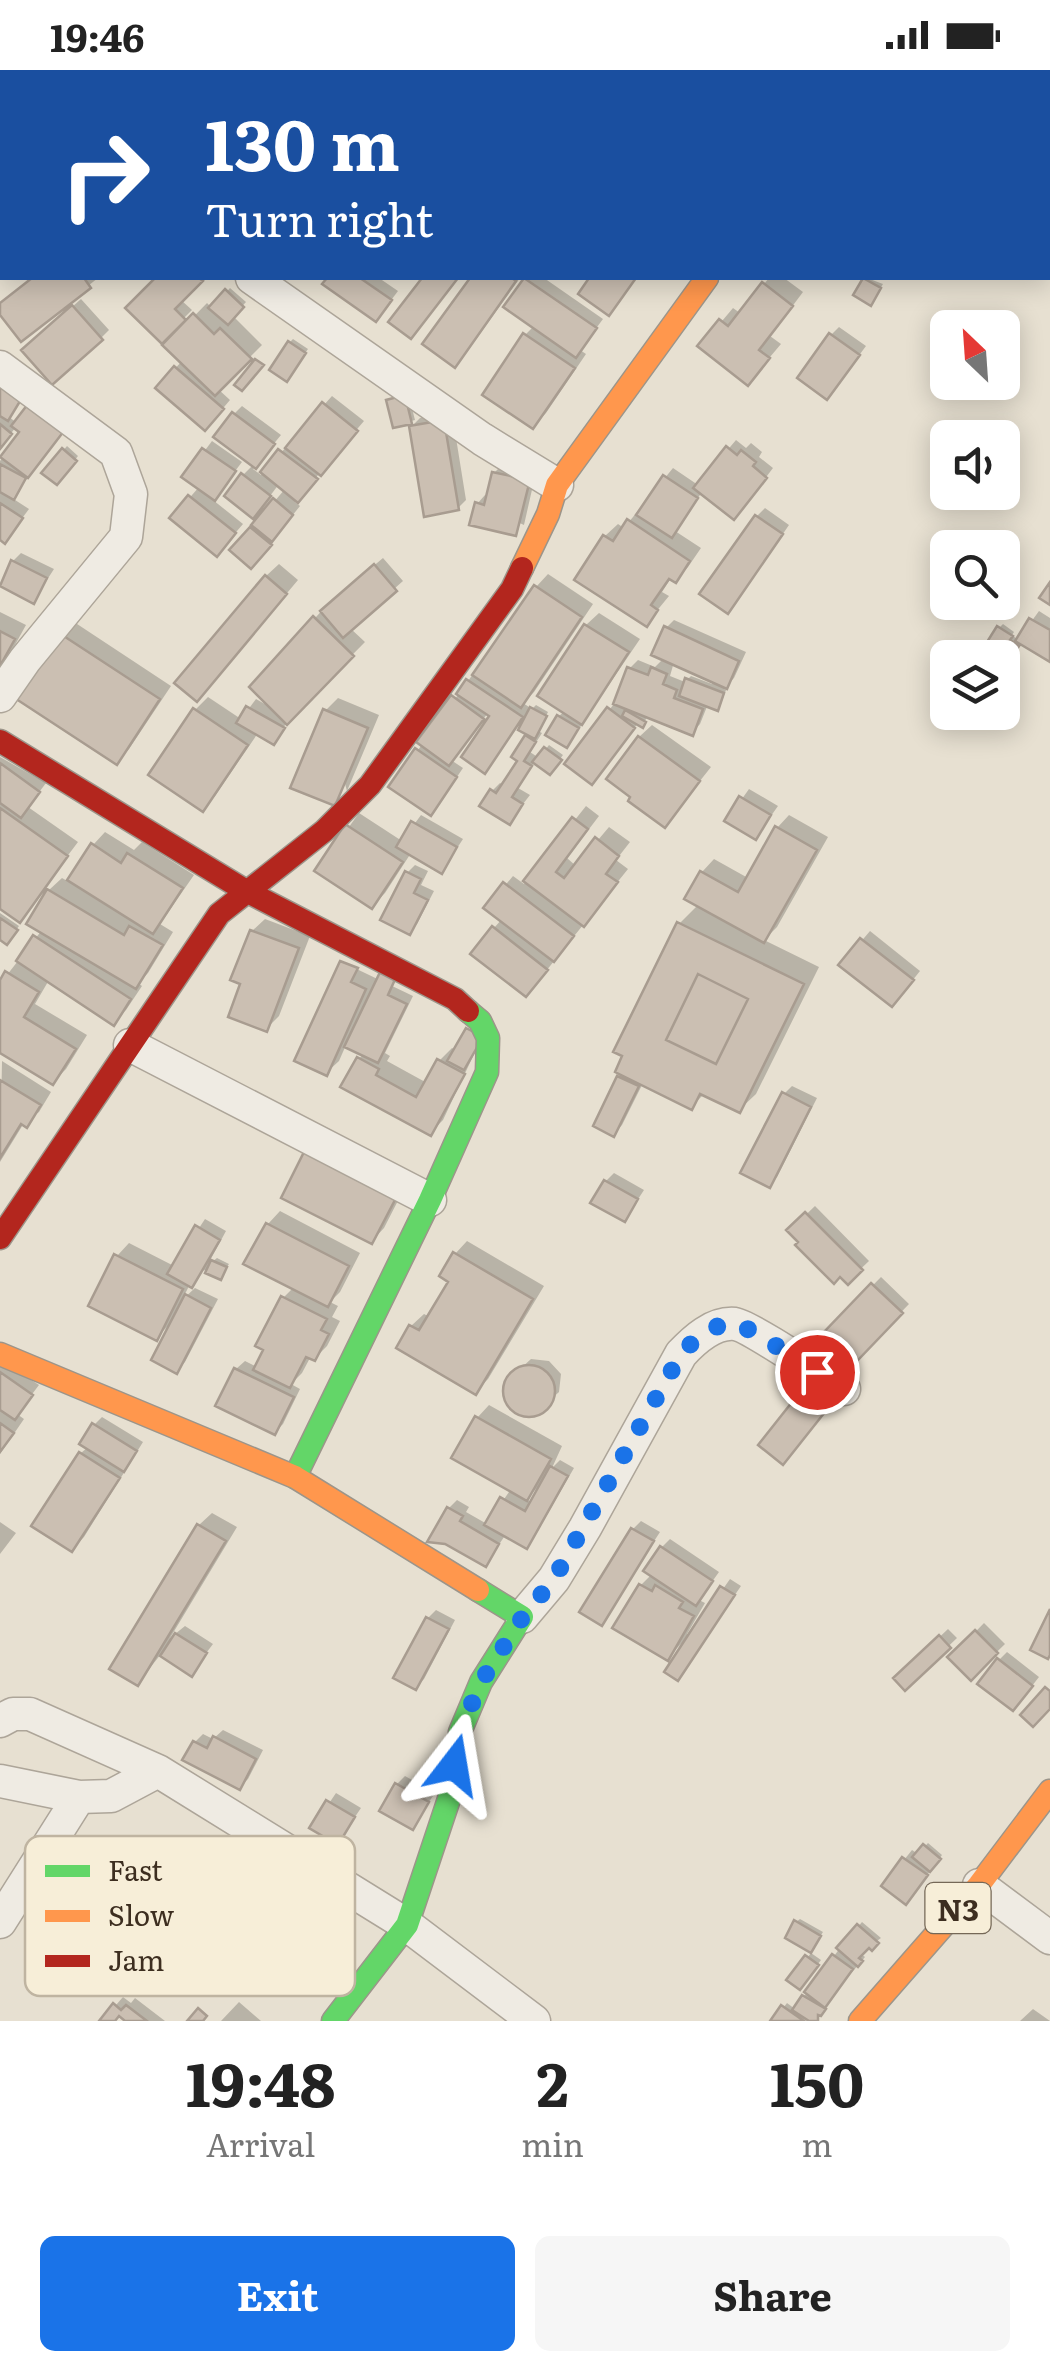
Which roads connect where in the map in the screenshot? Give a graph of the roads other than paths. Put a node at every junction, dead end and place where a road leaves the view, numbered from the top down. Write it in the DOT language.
graph roads {
  1 [pos="255,280"];
  2 [pos="706,280"];
  3 [pos="0,368"];
  4 [pos="557,485"];
  5 [pos="0,696"];
  6 [pos="0,740"];
  7 [pos="246,891"];
  8 [pos="130,1046"];
  9 [pos="430,1200"];
  10 [pos="0,1238"];
  11 [pos="0,1354"];
  12 [pos="844,1389"];
  13 [pos="295,1477"];
  14 [pos="522,1618"];
  15 [pos="0,1722"];
  16 [pos="158,1771"];
  17 [pos="0,1781"];
  18 [pos="1050,1791"];
  19 [pos="79,1796"];
  20 [pos="56,1836"];
  21 [pos="263,1836"];
  22 [pos="978,1884"];
  23 [pos="25,1885"];
  24 [pos="355,1893"];
  25 [pos="0,1922"];
  26 [pos="407,1925"];
  27 [pos="1050,1938"];
  28 [pos="355,1992"];
  29 [pos="352,1996"];
  30 [pos="333,2021"];
  31 [pos="534,2021"];
  32 [pos="860,2021"];
  1 -- 4 [label="street"];
  2 -- 4 [label="street"];
  3 -- 5 [label="street"];
  4 -- 7 [label="street"];
  6 -- 7 [label="street"];
  7 -- 8 [label="street"];
  7 -- 9 [label="street"];
  8 -- 9 [label="street"];
  8 -- 10 [label="street"];
  9 -- 13 [label="street"];
  11 -- 13 [label="street"];
  12 -- 14 [label="street"];
  13 -- 14 [label="street"];
  14 -- 26 [label="street"];
  15 -- 16 [label="street"];
  16 -- 19 [label="street"];
  16 -- 21 [label="street"];
  17 -- 19 [label="street"];
  18 -- 22 [label="street, N3"];
  19 -- 20 [label="street"];
  22 -- 27 [label="street"];
  22 -- 32 [label="street, N3"];
  23 -- 25 [label="street"];
  24 -- 26 [label="street"];
  26 -- 28 [label="street"];
  26 -- 31 [label="street"];
  29 -- 30 [label="street"];
}
